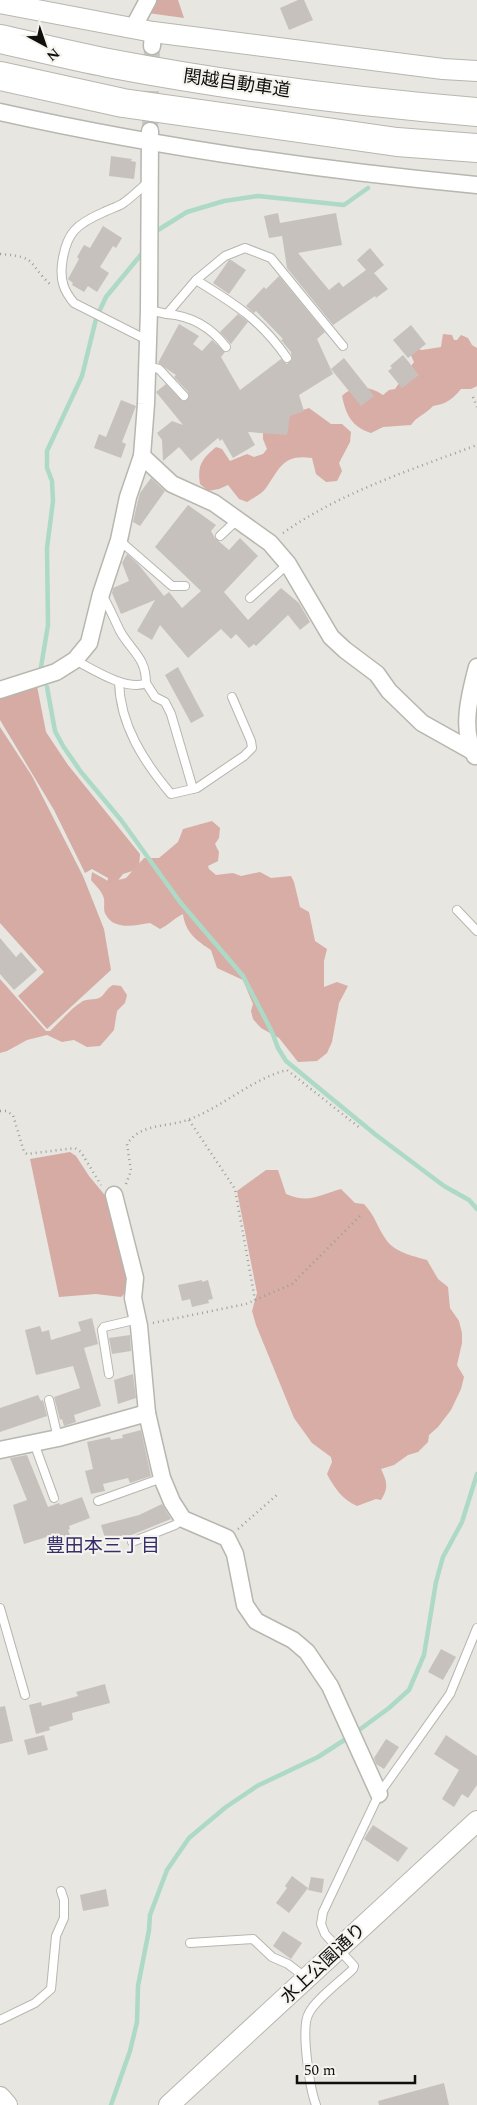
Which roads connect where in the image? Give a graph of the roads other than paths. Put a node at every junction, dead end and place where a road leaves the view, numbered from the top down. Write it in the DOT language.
graph roads {
  1 [pos="148,0"];
  2 [pos="0,3"];
  3 [pos="132,28"];
  4 [pos="0,39"];
  5 [pos="477,71"];
  6 [pos="0,76"];
  7 [pos="0,112"];
  8 [pos="477,112"];
  9 [pos="150,136"];
  10 [pos="477,148"];
  11 [pos="150,180"];
  12 [pos="477,185"];
  13 [pos="196,280"];
  14 [pos="149,310"];
  15 [pos="167,314"];
  16 [pos="147,340"];
  17 [pos="343,346"];
  18 [pos="226,347"];
  19 [pos="288,358"];
  20 [pos="147,366"];
  21 [pos="184,396"];
  22 [pos="142,456"];
  23 [pos="238,519"];
  24 [pos="220,536"];
  25 [pos="119,540"];
  26 [pos="288,564"];
  27 [pos="185,586"];
  28 [pos="101,594"];
  29 [pos="250,598"];
  30 [pos="75,660"];
  31 [pos="477,667"];
  32 [pos="119,682"];
  33 [pos="146,684"];
  34 [pos="0,690"];
  35 [pos="232,697"];
  36 [pos="474,755"];
  37 [pos="193,789"];
  38 [pos="457,910"];
  39 [pos="477,931"];
  40 [pos="114,1195"];
  41 [pos="138,1322"];
  42 [pos="109,1374"];
  43 [pos="48,1400"];
  44 [pos="148,1413"];
  45 [pos="58,1438"];
  46 [pos="34,1443"];
  47 [pos="0,1450"];
  48 [pos="162,1478"];
  49 [pos="54,1498"];
  50 [pos="98,1501"];
  51 [pos="182,1519"];
  52 [pos="132,1542"];
  53 [pos="0,1608"];
  54 [pos="477,1628"];
  55 [pos="25,1694"];
  56 [pos="379,1794"];
  57 [pos="477,1820"];
  58 [pos="61,1891"];
  59 [pos="190,1943"];
  60 [pos="338,1949"];
  61 [pos="306,1978"];
  62 [pos="0,2020"];
  63 [pos="0,2097"];
  64 [pos="7,2105"];
  65 [pos="169,2105"];
  66 [pos="316,2105"];
  1 -- 3 [label="street"];
  2 -- 3 [label="street"];
  3 -- 5 [label="street"];
  4 -- 8 [label="highway, 関越自動車道"];
  6 -- 10 [label="highway, 関越自動車道"];
  7 -- 9 [label="street"];
  9 -- 11 [label="street"];
  9 -- 12 [label="street"];
  11 -- 14 [label="street"];
  11 -- 16 [label="lane"];
  13 -- 15 [label="lane"];
  13 -- 17 [label="lane"];
  13 -- 19 [label="lane"];
  14 -- 15 [label="lane"];
  14 -- 16 [label="street"];
  15 -- 18 [label="lane"];
  16 -- 20 [label="street"];
  20 -- 21 [label="lane"];
  20 -- 22 [label="street"];
  22 -- 23 [label="street"];
  22 -- 25 [label="street"];
  23 -- 24 [label="lane"];
  23 -- 26 [label="street"];
  25 -- 27 [label="lane"];
  25 -- 28 [label="street"];
  26 -- 29 [label="lane"];
  26 -- 36 [label="street"];
  28 -- 30 [label="street"];
  28 -- 33 [label="lane"];
  30 -- 32 [label="lane"];
  30 -- 34 [label="street"];
  31 -- 36 [label="street"];
  32 -- 33 [label="lane"];
  32 -- 37 [label="lane"];
  33 -- 37 [label="lane"];
  35 -- 37 [label="lane"];
  38 -- 39 [label="lane"];
  40 -- 41 [label="street"];
  41 -- 42 [label="lane"];
  41 -- 44 [label="street"];
  43 -- 45 [label="lane"];
  44 -- 45 [label="street"];
  44 -- 48 [label="street"];
  45 -- 46 [label="street"];
  46 -- 47 [label="street"];
  46 -- 49 [label="lane"];
  48 -- 50 [label="lane"];
  48 -- 51 [label="street"];
  51 -- 52 [label="lane"];
  51 -- 56 [label="street"];
  53 -- 55 [label="lane"];
  54 -- 56 [label="lane"];
  56 -- 60 [label="lane"];
  57 -- 60 [label="street, 水上公園通り"];
  58 -- 62 [label="lane"];
  59 -- 61 [label="lane"];
  60 -- 61 [label="street, 水上公園通り"];
  60 -- 66 [label="lane"];
  61 -- 65 [label="street, 水上公園通り"];
  63 -- 64 [label="street"];
}
